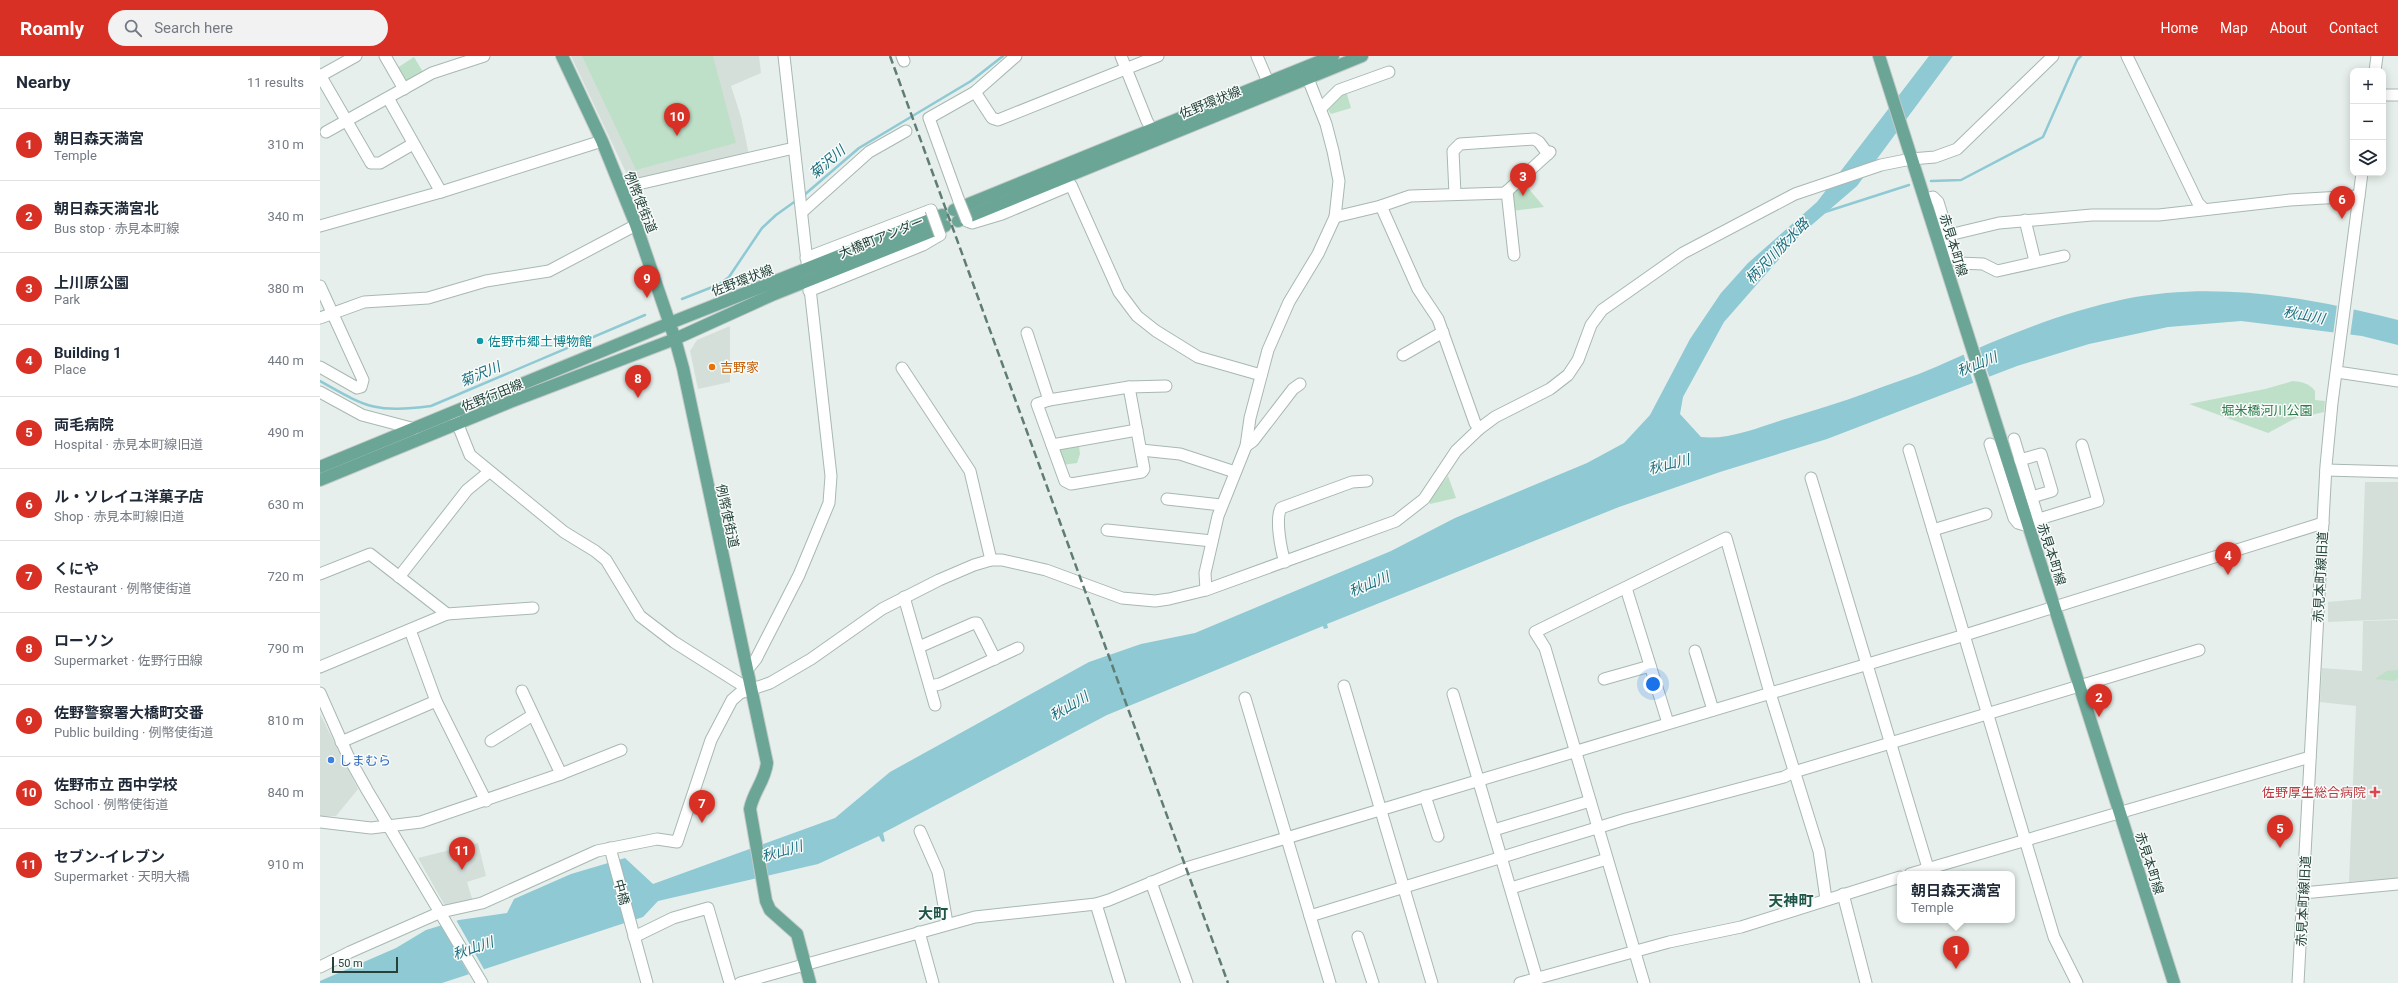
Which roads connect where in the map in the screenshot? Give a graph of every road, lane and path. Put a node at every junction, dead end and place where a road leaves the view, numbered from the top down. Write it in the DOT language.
graph roads {
  1 [pos="356,56"];
  2 [pos="385,56"];
  3 [pos="484,56"];
  4 [pos="562,56"];
  5 [pos="784,56"];
  6 [pos="1016,56"];
  7 [pos="1121,56"];
  8 [pos="1158,56"];
  9 [pos="1257,56"];
  10 [pos="1333,56"];
  11 [pos="1362,56"];
  12 [pos="1879,56"];
  13 [pos="2053,56"];
  14 [pos="2127,56"];
  15 [pos="2377,56"];
  16 [pos="1322,62"];
  17 [pos="2375,68"];
  18 [pos="1126,69"];
  19 [pos="1390,72"];
  20 [pos="1305,73"];
  21 [pos="320,75"];
  22 [pos="1268,82"];
  23 [pos="404,89"];
  24 [pos="975,92"];
  25 [pos="2386,95"];
  26 [pos="2398,95"];
  27 [pos="388,98"];
  28 [pos="1320,109"];
  29 [pos="346,122"];
  30 [pos="906,131"];
  31 [pos="326,132"];
  32 [pos="1155,134"];
  33 [pos="602,141"];
  34 [pos="413,144"];
  35 [pos="794,148"];
  36 [pos="1911,158"];
  37 [pos="2362,176"];
  38 [pos="621,188"];
  39 [pos="441,192"];
  40 [pos="1507,192"];
  41 [pos="1454,194"];
  42 [pos="2359,196"];
  43 [pos="1925,199"];
  44 [pos="1381,206"];
  45 [pos="2204,209"];
  46 [pos="801,210"];
  47 [pos="960,213"];
  48 [pos="1335,218"];
  49 [pos="2025,220"];
  50 [pos="940,222"];
  51 [pos="636,225"];
  52 [pos="320,226"];
  53 [pos="1949,235"];
  54 [pos="1514,255"];
  55 [pos="2064,256"];
  56 [pos="2035,261"];
  57 [pos="826,268"];
  58 [pos="808,275"];
  59 [pos="320,286"];
  60 [pos="332,313"];
  61 [pos="320,318"];
  62 [pos="670,323"];
  63 [pos="1443,332"];
  64 [pos="1027,333"];
  65 [pos="675,339"];
  66 [pos="1403,355"];
  67 [pos="320,366"];
  68 [pos="902,368"];
  69 [pos="2336,372"];
  70 [pos="1261,375"];
  71 [pos="2398,381"];
  72 [pos="1300,384"];
  73 [pos="1166,386"];
  74 [pos="1129,388"];
  75 [pos="320,392"];
  76 [pos="1049,400"];
  77 [pos="455,418"];
  78 [pos="415,428"];
  79 [pos="1479,429"];
  80 [pos="1137,430"];
  81 [pos="2014,440"];
  82 [pos="1990,444"];
  83 [pos="1052,445"];
  84 [pos="2082,445"];
  85 [pos="1246,446"];
  86 [pos="1141,450"];
  87 [pos="1909,450"];
  88 [pos="2020,460"];
  89 [pos="320,467"];
  90 [pos="2326,470"];
  91 [pos="489,472"];
  92 [pos="1235,472"];
  93 [pos="2398,472"];
  94 [pos="1811,478"];
  95 [pos="320,480"];
  96 [pos="1367,481"];
  97 [pos="2032,497"];
  98 [pos="1167,499"];
  99 [pos="1221,505"];
  100 [pos="1986,514"];
  101 [pos="2032,523"];
  102 [pos="2323,524"];
  103 [pos="1107,530"];
  104 [pos="1933,530"];
  105 [pos="1212,541"];
  106 [pos="991,560"];
  107 [pos="1285,562"];
  108 [pos="320,574"];
  109 [pos="399,577"];
  110 [pos="1626,588"];
  111 [pos="1206,590"];
  112 [pos="904,597"];
  113 [pos="2055,606"];
  114 [pos="533,608"];
  115 [pos="447,614"];
  116 [pos="410,630"];
  117 [pos="1965,635"];
  118 [pos="919,647"];
  119 [pos="1018,648"];
  120 [pos="2198,650"];
  121 [pos="1695,651"];
  122 [pos="995,659"];
  123 [pos="1867,663"];
  124 [pos="1650,666"];
  125 [pos="320,667"];
  126 [pos="747,670"];
  127 [pos="1604,679"];
  128 [pos="930,686"];
  129 [pos="1344,686"];
  130 [pos="2080,686"];
  131 [pos="750,690"];
  132 [pos="522,691"];
  133 [pos="1770,693"];
  134 [pos="320,694"];
  135 [pos="1453,694"];
  136 [pos="1245,698"];
  137 [pos="436,701"];
  138 [pos="935,705"];
  139 [pos="1713,710"];
  140 [pos="1988,713"];
  141 [pos="533,715"];
  142 [pos="1668,723"];
  143 [pos="492,741"];
  144 [pos="341,742"];
  145 [pos="1890,742"];
  146 [pos="622,750"];
  147 [pos="1576,750"];
  148 [pos="2310,757"];
  149 [pos="1794,772"];
  150 [pos="561,774"];
  151 [pos="1478,779"];
  152 [pos="1425,796"];
  153 [pos="486,801"];
  154 [pos="1590,801"];
  155 [pos="1381,810"];
  156 [pos="2120,812"];
  157 [pos="320,822"];
  158 [pos="389,827"];
  159 [pos="1598,828"];
  160 [pos="1494,830"];
  161 [pos="920,831"];
  162 [pos="1438,836"];
  163 [pos="1288,839"];
  164 [pos="2026,840"];
  165 [pos="611,851"];
  166 [pos="1502,858"];
  167 [pos="1607,859"];
  168 [pos="1928,868"];
  169 [pos="1919,871"];
  170 [pos="1897,878"];
  171 [pos="1151,882"];
  172 [pos="2398,884"];
  173 [pos="1404,887"];
  174 [pos="1511,888"];
  175 [pos="2303,893"];
  176 [pos="1843,894"];
  177 [pos="1826,899"];
  178 [pos="1096,904"];
  179 [pos="442,914"];
  180 [pos="1310,916"];
  181 [pos="947,924"];
  182 [pos="919,932"];
  183 [pos="633,933"];
  184 [pos="1358,937"];
  185 [pos="1634,952"];
  186 [pos="805,963"];
  187 [pos="320,967"];
  188 [pos="1545,979"];
  189 [pos="481,980"];
  190 [pos="646,983"];
  191 [pos="730,983"];
  192 [pos="740,983"];
  193 [pos="810,983"];
  194 [pos="933,983"];
  195 [pos="1120,983"];
  196 [pos="1187,983"];
  197 [pos="1330,983"];
  198 [pos="1373,983"];
  199 [pos="1432,983"];
  200 [pos="1520,983"];
  201 [pos="1644,983"];
  202 [pos="1866,983"];
  203 [pos="2077,983"];
  204 [pos="2174,983"];
  205 [pos="2298,983"];
  1 -- 21 [label="street"];
  2 -- 23 [label="street"];
  3 -- 23 [label="street"];
  4 -- 33 [label="main road, 例幣使街道"];
  5 -- 35 [label="street"];
  6 -- 24 [label="street"];
  7 -- 18 [label="street"];
  8 -- 18 [label="street"];
  9 -- 22 [label="street"];
  10 -- 16 [label="main road, 佐野環状線"];
  11 -- 16 [label="main road, 佐野環状線"];
  12 -- 36 [label="main road, 赤見本町線"];
  13 -- 36 [label="street"];
  14 -- 45 [label="street"];
  15 -- 17 [label="street"];
  16 -- 20 [label="main road, 佐野環状線"];
  18 -- 24 [label="street"];
  18 -- 32 [label="street"];
  19 -- 28 [label="street"];
  20 -- 22 [label="main road, 佐野環状線"];
  20 -- 28 [label="street"];
  20 -- 32 [label="main road, 佐野環状線"];
  21 -- 29 [label="street"];
  22 -- 32 [label="main road, 佐野環状線"];
  23 -- 27 [label="street"];
  24 -- 47 [label="street"];
  25 -- 26 [label="street"];
  27 -- 29 [label="street"];
  27 -- 34 [label="street"];
  28 -- 48 [label="street"];
  29 -- 31 [label="street"];
  29 -- 34 [label="street"];
  30 -- 46 [label="street"];
  32 -- 47 [label="main road, 佐野環状線"];
  33 -- 38 [label="main road, 例幣使街道"];
  33 -- 39 [label="street"];
  34 -- 39 [label="street"];
  35 -- 38 [label="street"];
  35 -- 46 [label="street"];
  36 -- 43 [label="main road, 赤見本町線"];
  36 -- 79 [label="street"];
  37 -- 42 [label="street, 赤見本町線旧道"];
  38 -- 51 [label="main road, 例幣使街道"];
  39 -- 52 [label="street"];
  40 -- 41 [label="street"];
  40 -- 41 [label="street"];
  40 -- 54 [label="street"];
  41 -- 44 [label="street"];
  42 -- 45 [label="street"];
  42 -- 69 [label="street, 赤見本町線旧道"];
  43 -- 53 [label="street"];
  43 -- 101 [label="main road, 赤見本町線"];
  44 -- 48 [label="street"];
  44 -- 63 [label="street"];
  45 -- 49 [label="street"];
  46 -- 58 [label="street"];
  47 -- 70 [label="street"];
  48 -- 70 [label="street"];
  49 -- 53 [label="street"];
  49 -- 56 [label="street"];
  50 -- 57 [label="main road, 大橋町アンダー"];
  50 -- 58 [label="street"];
  50 -- 58 [label="street"];
  51 -- 60 [label="street"];
  51 -- 62 [label="main road, 例幣使街道"];
  53 -- 56 [label="street"];
  55 -- 56 [label="street"];
  57 -- 58 [label="main road, 佐野環状線"];
  58 -- 62 [label="main road, 佐野環状線"];
  58 -- 65 [label="main road, 佐野環状線"];
  58 -- 126 [label="street"];
  59 -- 60 [label="street"];
  60 -- 61 [label="street"];
  60 -- 67 [label="street"];
  62 -- 65 [label="main road, 例幣使街道"];
  62 -- 77 [label="main road, 佐野行田線"];
  63 -- 66 [label="street"];
  63 -- 79 [label="street"];
  64 -- 76 [label="street"];
  65 -- 77 [label="main road, 佐野行田線"];
  65 -- 126 [label="main road, 例幣使街道"];
  68 -- 106 [label="street"];
  69 -- 71 [label="street"];
  69 -- 90 [label="street, 赤見本町線旧道"];
  70 -- 85 [label="street"];
  72 -- 85 [label="street"];
  73 -- 74 [label="street"];
  74 -- 76 [label="street"];
  74 -- 80 [label="street"];
  75 -- 78 [label="street"];
  76 -- 83 [label="street"];
  77 -- 78 [label="main road, 佐野行田線"];
  77 -- 91 [label="street"];
  77 -- 95 [label="main road, 佐野行田線"];
  78 -- 89 [label="main road, 佐野行田線"];
  79 -- 107 [label="street"];
  80 -- 83 [label="street"];
  80 -- 86 [label="street"];
  81 -- 88 [label="street"];
  82 -- 101 [label="street"];
  83 -- 86 [label="street"];
  84 -- 101 [label="street"];
  85 -- 92 [label="street"];
  86 -- 92 [label="street"];
  87 -- 104 [label="street"];
  88 -- 97 [label="street"];
  88 -- 97 [label="street"];
  90 -- 93 [label="street"];
  90 -- 102 [label="street, 赤見本町線旧道"];
  91 -- 109 [label="street"];
  91 -- 131 [label="street"];
  92 -- 99 [label="street"];
  94 -- 123 [label="street"];
  96 -- 107 [label="street"];
  97 -- 101 [label="street"];
  98 -- 99 [label="street"];
  99 -- 105 [label="street"];
  100 -- 104 [label="street"];
  101 -- 113 [label="main road, 赤見本町線"];
  102 -- 113 [label="street"];
  102 -- 148 [label="street, 赤見本町線旧道"];
  103 -- 105 [label="street"];
  104 -- 117 [label="street"];
  105 -- 111 [label="street"];
  106 -- 111 [label="street"];
  106 -- 112 [label="street"];
  107 -- 111 [label="street"];
  108 -- 109 [label="street"];
  109 -- 115 [label="street"];
  110 -- 124 [label="street"];
  110 -- 133 [label="street"];
  110 -- 147 [label="street"];
  112 -- 118 [label="street"];
  112 -- 131 [label="street"];
  113 -- 117 [label="street"];
  113 -- 130 [label="main road, 赤見本町線"];
  114 -- 115 [label="street"];
  115 -- 116 [label="street"];
  116 -- 125 [label="street"];
  116 -- 137 [label="street"];
  117 -- 123 [label="street"];
  117 -- 140 [label="street"];
  118 -- 122 [label="street"];
  118 -- 128 [label="street"];
  119 -- 122 [label="street"];
  120 -- 130 [label="street"];
  121 -- 139 [label="street"];
  122 -- 128 [label="street"];
  123 -- 133 [label="street"];
  123 -- 145 [label="street"];
  124 -- 127 [label="street"];
  124 -- 142 [label="street"];
  126 -- 131 [label="main road, 例幣使街道"];
  128 -- 138 [label="street"];
  129 -- 155 [label="street"];
  130 -- 140 [label="street"];
  130 -- 156 [label="main road, 赤見本町線"];
  131 -- 165 [label="street"];
  131 -- 186 [label="main road, 例幣使街道"];
  132 -- 141 [label="street"];
  133 -- 139 [label="street"];
  133 -- 149 [label="street"];
  134 -- 144 [label="street"];
  135 -- 151 [label="street"];
  136 -- 163 [label="street"];
  137 -- 144 [label="street"];
  137 -- 153 [label="street"];
  139 -- 142 [label="street"];
  140 -- 145 [label="street"];
  140 -- 164 [label="street"];
  141 -- 143 [label="street"];
  141 -- 150 [label="street"];
  142 -- 147 [label="street"];
  144 -- 158 [label="street"];
  145 -- 149 [label="street"];
  145 -- 168 [label="street"];
  146 -- 150 [label="street"];
  147 -- 151 [label="street"];
  147 -- 154 [label="street"];
  148 -- 156 [label="street"];
  148 -- 175 [label="street, 赤見本町線旧道"];
  149 -- 159 [label="street"];
  149 -- 177 [label="street"];
  150 -- 153 [label="street"];
  151 -- 152 [label="street"];
  151 -- 160 [label="street"];
  152 -- 155 [label="street"];
  152 -- 162 [label="street"];
  153 -- 158 [label="street"];
  154 -- 159 [label="street"];
  154 -- 160 [label="street"];
  155 -- 163 [label="street"];
  155 -- 173 [label="street"];
  156 -- 164 [label="street"];
  156 -- 204 [label="main road, 赤見本町線"];
  157 -- 158 [label="street"];
  158 -- 179 [label="street"];
  159 -- 166 [label="street"];
  159 -- 167 [label="street"];
  160 -- 166 [label="street"];
  161 -- 181 [label="street"];
  163 -- 171 [label="street"];
  163 -- 180 [label="street"];
  164 -- 168 [label="street"];
  164 -- 203 [label="street"];
  165 -- 179 [label="street"];
  165 -- 183 [label="street, 中橋"];
  166 -- 173 [label="street"];
  166 -- 174 [label="street"];
  167 -- 174 [label="street"];
  167 -- 185 [label="street"];
  168 -- 169 [label="street"];
  170 -- 176 [label="street"];
  171 -- 178 [label="street"];
  171 -- 196 [label="street"];
  172 -- 175 [label="street"];
  173 -- 180 [label="street"];
  173 -- 199 [label="street"];
  174 -- 188 [label="street"];
  175 -- 205 [label="street, 赤見本町線旧道"];
  176 -- 177 [label="street"];
  176 -- 202 [label="street"];
  177 -- 185 [label="street"];
  178 -- 181 [label="street"];
  178 -- 195 [label="street"];
  179 -- 187 [label="street"];
  179 -- 189 [label="street"];
  180 -- 197 [label="street"];
  181 -- 182 [label="street"];
  182 -- 186 [label="street"];
  182 -- 194 [label="street"];
  183 -- 190 [label="street, 中橋"];
  183 -- 191 [label="street"];
  184 -- 198 [label="street"];
  185 -- 188 [label="street"];
  185 -- 201 [label="street"];
  186 -- 192 [label="street"];
  186 -- 193 [label="main road, 例幣使街道"];
  188 -- 200 [label="street"];
}
